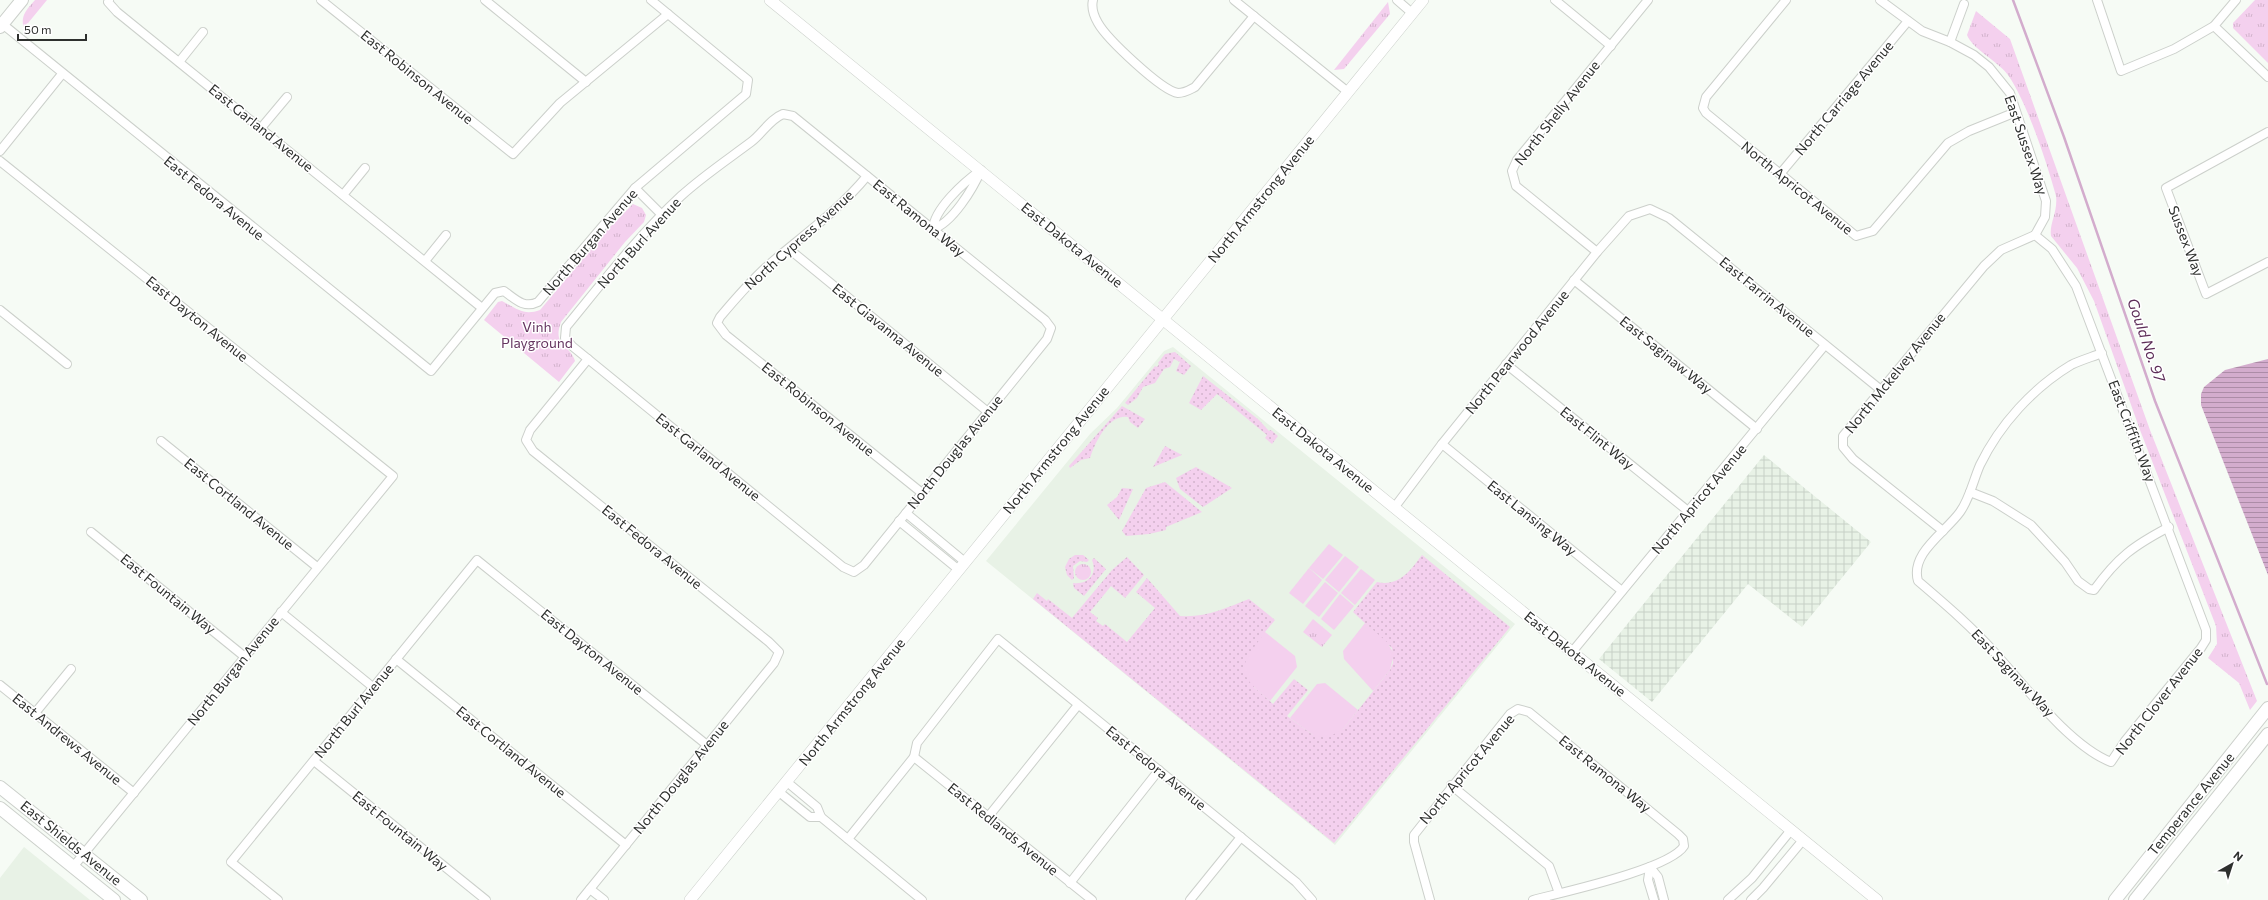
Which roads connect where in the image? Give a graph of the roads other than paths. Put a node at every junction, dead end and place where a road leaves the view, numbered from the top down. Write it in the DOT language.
graph roads {
  1 [pos="22,0"];
  2 [pos="321,0"];
  3 [pos="485,0"];
  4 [pos="651,0"];
  5 [pos="770,0"];
  6 [pos="1093,0"];
  7 [pos="1234,0"];
  8 [pos="1397,0"];
  9 [pos="1423,0"];
  10 [pos="1555,0"];
  11 [pos="1648,0"];
  12 [pos="1786,0"];
  13 [pos="1880,0"];
  14 [pos="2097,0"];
  15 [pos="2236,0"];
  16 [pos="109,1"];
  17 [pos="1964,4"];
  18 [pos="1412,13"];
  19 [pos="668,14"];
  20 [pos="1254,16"];
  21 [pos="1908,21"];
  22 [pos="1,24"];
  23 [pos="2214,26"];
  24 [pos="203,32"];
  25 [pos="1950,42"];
  26 [pos="1610,46"];
  27 [pos="179,62"];
  28 [pos="62,74"];
  29 [pos="2268,77"];
  30 [pos="586,82"];
  31 [pos="1348,92"];
  32 [pos="287,96"];
  33 [pos="2016,112"];
  34 [pos="783,114"];
  35 [pos="261,128"];
  36 [pos="2268,132"];
  37 [pos="0,151"];
  38 [pos="0,161"];
  39 [pos="366,168"];
  40 [pos="981,170"];
  41 [pos="1780,174"];
  42 [pos="867,176"];
  43 [pos="635,188"];
  44 [pos="343,195"];
  45 [pos="1650,209"];
  46 [pos="662,215"];
  47 [pos="933,229"];
  48 [pos="446,235"];
  49 [pos="2035,235"];
  50 [pos="789,249"];
  51 [pos="1597,252"];
  52 [pos="425,261"];
  53 [pos="2268,262"];
  54 [pos="1574,280"];
  55 [pos="482,308"];
  56 [pos="0,310"];
  57 [pos="1163,319"];
  58 [pos="717,323"];
  59 [pos="1051,328"];
  60 [pos="565,338"];
  61 [pos="1825,345"];
  62 [pos="2102,353"];
  63 [pos="588,359"];
  64 [pos="67,364"];
  65 [pos="1506,364"];
  66 [pos="431,371"];
  67 [pos="1881,390"];
  68 [pos="988,412"];
  69 [pos="1757,429"];
  70 [pos="161,441"];
  71 [pos="1442,444"];
  72 [pos="393,476"];
  73 [pos="1970,492"];
  74 [pos="922,493"];
  75 [pos="1394,508"];
  76 [pos="1688,511"];
  77 [pos="906,513"];
  78 [pos="899,521"];
  79 [pos="2169,527"];
  80 [pos="1943,531"];
  81 [pos="91,532"];
  82 [pos="477,560"];
  83 [pos="962,566"];
  84 [pos="317,567"];
  85 [pos="854,572"];
  86 [pos="1622,591"];
  87 [pos="281,612"];
  88 [pos="2206,640"];
  89 [pos="779,652"];
  90 [pos="1572,652"];
  91 [pos="244,657"];
  92 [pos="396,659"];
  93 [pos="71,669"];
  94 [pos="0,686"];
  95 [pos="374,688"];
  96 [pos="1078,705"];
  97 [pos="2268,708"];
  98 [pos="1518,709"];
  99 [pos="35,713"];
  100 [pos="2268,734"];
  101 [pos="707,745"];
  102 [pos="914,757"];
  103 [pos="314,761"];
  104 [pos="2111,762"];
  105 [pos="1159,770"];
  106 [pos="787,782"];
  107 [pos="1451,785"];
  108 [pos="0,787"];
  109 [pos="779,792"];
  110 [pos="134,793"];
  111 [pos="0,808"];
  112 [pos="821,817"];
  113 [pos="988,817"];
  114 [pos="1791,830"];
  115 [pos="1241,837"];
  116 [pos="848,839"];
  117 [pos="1803,840"];
  118 [pos="626,845"];
  119 [pos="84,853"];
  120 [pos="73,867"];
  121 [pos="1650,867"];
  122 [pos="1070,882"];
  123 [pos="590,889"];
  124 [pos="1559,893"];
  125 [pos="114,900"];
  126 [pos="141,900"];
  127 [pos="278,900"];
  128 [pos="486,900"];
  129 [pos="581,900"];
  130 [pos="604,900"];
  131 [pos="690,900"];
  132 [pos="922,900"];
  133 [pos="1092,900"];
  134 [pos="1190,900"];
  135 [pos="1312,900"];
  136 [pos="1430,900"];
  137 [pos="1532,900"];
  138 [pos="1654,900"];
  139 [pos="1664,900"];
  140 [pos="1728,900"];
  141 [pos="1750,900"];
  142 [pos="1877,900"];
  143 [pos="2115,900"];
  144 [pos="2135,900"];
  1 -- 22 [label="main road"];
  2 -- 30 [label="street, East Robinson Avenue"];
  3 -- 30 [label="street"];
  4 -- 19 [label="street"];
  5 -- 40 [label="street, East Dakota Avenue"];
  6 -- 20 [label="street"];
  7 -- 20 [label="street"];
  8 -- 18 [label="street"];
  9 -- 18 [label="street, North Armstrong Avenue"];
  10 -- 26 [label="street"];
  11 -- 26 [label="street, North Shelly Avenue"];
  12 -- 41 [label="street, North Apricot Avenue"];
  13 -- 21 [label="street, East Sussex Way"];
  14 -- 23 [label="street"];
  15 -- 23 [label="street"];
  16 -- 27 [label="street, East Garland Avenue"];
  17 -- 25 [label="street"];
  18 -- 31 [label="street, North Armstrong Avenue"];
  19 -- 30 [label="street"];
  19 -- 43 [label="street, North Burgan Avenue"];
  20 -- 31 [label="street"];
  21 -- 25 [label="street, East Sussex Way"];
  21 -- 41 [label="street, North Carriage Avenue"];
  22 -- 28 [label="street, East Fedora Avenue"];
  23 -- 29 [label="street"];
  24 -- 27 [label="street"];
  25 -- 33 [label="street, East Sussex Way"];
  26 -- 51 [label="street, North Shelly Avenue"];
  27 -- 35 [label="street, East Garland Avenue"];
  28 -- 37 [label="street"];
  28 -- 66 [label="street, East Fedora Avenue"];
  31 -- 57 [label="street, North Armstrong Avenue"];
  32 -- 35 [label="street"];
  33 -- 41 [label="street, North Apricot Avenue"];
  33 -- 49 [label="street, East Sussex Way"];
  34 -- 42 [label="street, East Ramona Way"];
  34 -- 46 [label="street, North Burl Avenue"];
  35 -- 44 [label="street, East Garland Avenue"];
  36 -- 53 [label="street, Sussex Way"];
  38 -- 72 [label="street, East Dayton Avenue"];
  39 -- 44 [label="street"];
  40 -- 47 [label="street"];
  40 -- 57 [label="street, East Dakota Avenue"];
  42 -- 47 [label="street, East Ramona Way"];
  42 -- 50 [label="street, North Cypress Avenue"];
  43 -- 46 [label="street"];
  43 -- 55 [label="street, North Burgan Avenue"];
  44 -- 52 [label="street, East Garland Avenue"];
  45 -- 51 [label="street, North Pearwood Avenue"];
  45 -- 61 [label="street, East Farrin Avenue"];
  46 -- 60 [label="street, North Burl Avenue"];
  47 -- 59 [label="street, East Ramona Way"];
  48 -- 52 [label="street"];
  49 -- 62 [label="street, East Criffith Way"];
  49 -- 67 [label="street, North Mckelvey Avenue"];
  50 -- 58 [label="street, North Cypress Avenue"];
  50 -- 68 [label="street, East Giavanna Avenue"];
  51 -- 54 [label="street, North Pearwood Avenue"];
  52 -- 55 [label="street, East Garland Avenue"];
  54 -- 65 [label="street, North Pearwood Avenue"];
  54 -- 69 [label="street, East Saginaw Way"];
  55 -- 66 [label="street, North Burgan Avenue"];
  56 -- 64 [label="street"];
  57 -- 75 [label="street, East Dakota Avenue"];
  57 -- 83 [label="street, North Armstrong Avenue"];
  58 -- 74 [label="street, East Robinson Avenue"];
  59 -- 68 [label="street, North Douglas Avenue"];
  60 -- 63 [label="street, East Garland Avenue"];
  61 -- 67 [label="street, East Farrin Avenue"];
  61 -- 69 [label="street, North Apricot Avenue"];
  62 -- 73 [label="street"];
  62 -- 79 [label="street, East Criffith Way"];
  63 -- 85 [label="street, East Garland Avenue"];
  63 -- 89 [label="street, East Fedora Avenue"];
  65 -- 71 [label="street, North Pearwood Avenue"];
  65 -- 76 [label="street, East Flint Way"];
  67 -- 80 [label="street, North Mckelvey Avenue"];
  68 -- 74 [label="street, North Douglas Avenue"];
  69 -- 76 [label="street, North Apricot Avenue"];
  70 -- 84 [label="street, East Cortland Avenue"];
  71 -- 75 [label="street, North Pearwood Avenue"];
  71 -- 86 [label="street, East Lansing Way"];
  72 -- 84 [label="street, North Burgan Avenue"];
  73 -- 79 [label="street"];
  73 -- 80 [label="street"];
  74 -- 77 [label="street, North Douglas Avenue"];
  75 -- 90 [label="street, East Dakota Avenue"];
  76 -- 86 [label="street, North Apricot Avenue"];
  77 -- 78 [label="street, North Douglas Avenue"];
  77 -- 83 [label="street"];
  78 -- 83 [label="street"];
  78 -- 85 [label="street, North Douglas Avenue"];
  79 -- 88 [label="street, East Criffith Way"];
  80 -- 104 [label="street, East Saginaw Way"];
  81 -- 91 [label="street, East Fountain Way"];
  82 -- 92 [label="street, North Burl Avenue"];
  82 -- 101 [label="street, East Dayton Avenue"];
  83 -- 106 [label="street, North Armstrong Avenue"];
  84 -- 87 [label="street, North Burgan Avenue"];
  86 -- 90 [label="street, North Apricot Avenue"];
  87 -- 91 [label="street, North Burgan Avenue"];
  87 -- 95 [label="street"];
  88 -- 104 [label="street, North Clover Avenue"];
  89 -- 101 [label="street, North Douglas Avenue"];
  90 -- 114 [label="street, East Dakota Avenue"];
  91 -- 110 [label="street, North Burgan Avenue"];
  92 -- 95 [label="street, North Burl Avenue"];
  92 -- 118 [label="street, East Cortland Avenue"];
  93 -- 99 [label="street"];
  94 -- 99 [label="street, East Andrews Avenue"];
  95 -- 103 [label="street, North Burl Avenue"];
  96 -- 102 [label="street, East Fedora Avenue"];
  96 -- 105 [label="street, East Fedora Avenue"];
  96 -- 113 [label="street"];
  97 -- 143 [label="main road, Temperance Avenue"];
  98 -- 107 [label="street, North Apricot Avenue"];
  98 -- 121 [label="street, East Ramona Way"];
  99 -- 110 [label="street, East Andrews Avenue"];
  100 -- 144 [label="main road, Temperance Avenue"];
  101 -- 118 [label="street, North Douglas Avenue"];
  102 -- 113 [label="street, East Redlands Avenue"];
  102 -- 116 [label="street"];
  103 -- 127 [label="street, North Burl Avenue"];
  103 -- 128 [label="street, East Fountain Way"];
  105 -- 115 [label="street, East Fedora Avenue"];
  105 -- 122 [label="street"];
  106 -- 109 [label="street, North Armstrong Avenue"];
  106 -- 112 [label="street"];
  107 -- 124 [label="street"];
  107 -- 136 [label="street, North Apricot Avenue"];
  108 -- 119 [label="main road, East Shields Avenue"];
  109 -- 112 [label="street"];
  109 -- 131 [label="street, North Armstrong Avenue"];
  110 -- 119 [label="street, North Burgan Avenue"];
  111 -- 120 [label="main road, East Shields Avenue"];
  112 -- 116 [label="street"];
  113 -- 122 [label="street, East Redlands Avenue"];
  114 -- 117 [label="street, East Dakota Avenue"];
  114 -- 140 [label="street"];
  115 -- 134 [label="street"];
  115 -- 135 [label="street, East Fedora Avenue"];
  116 -- 132 [label="street"];
  117 -- 141 [label="street"];
  117 -- 142 [label="street, East Dakota Avenue"];
  118 -- 123 [label="street, North Douglas Avenue"];
  119 -- 120 [label="street, North Burgan Avenue"];
  119 -- 126 [label="main road, East Shields Avenue"];
  120 -- 125 [label="main road, East Shields Avenue"];
  121 -- 124 [label="street"];
  121 -- 138 [label="street"];
  121 -- 139 [label="street"];
  122 -- 133 [label="street, East Redlands Avenue"];
  123 -- 129 [label="street, North Douglas Avenue"];
  123 -- 130 [label="street"];
  124 -- 137 [label="street"];
}
